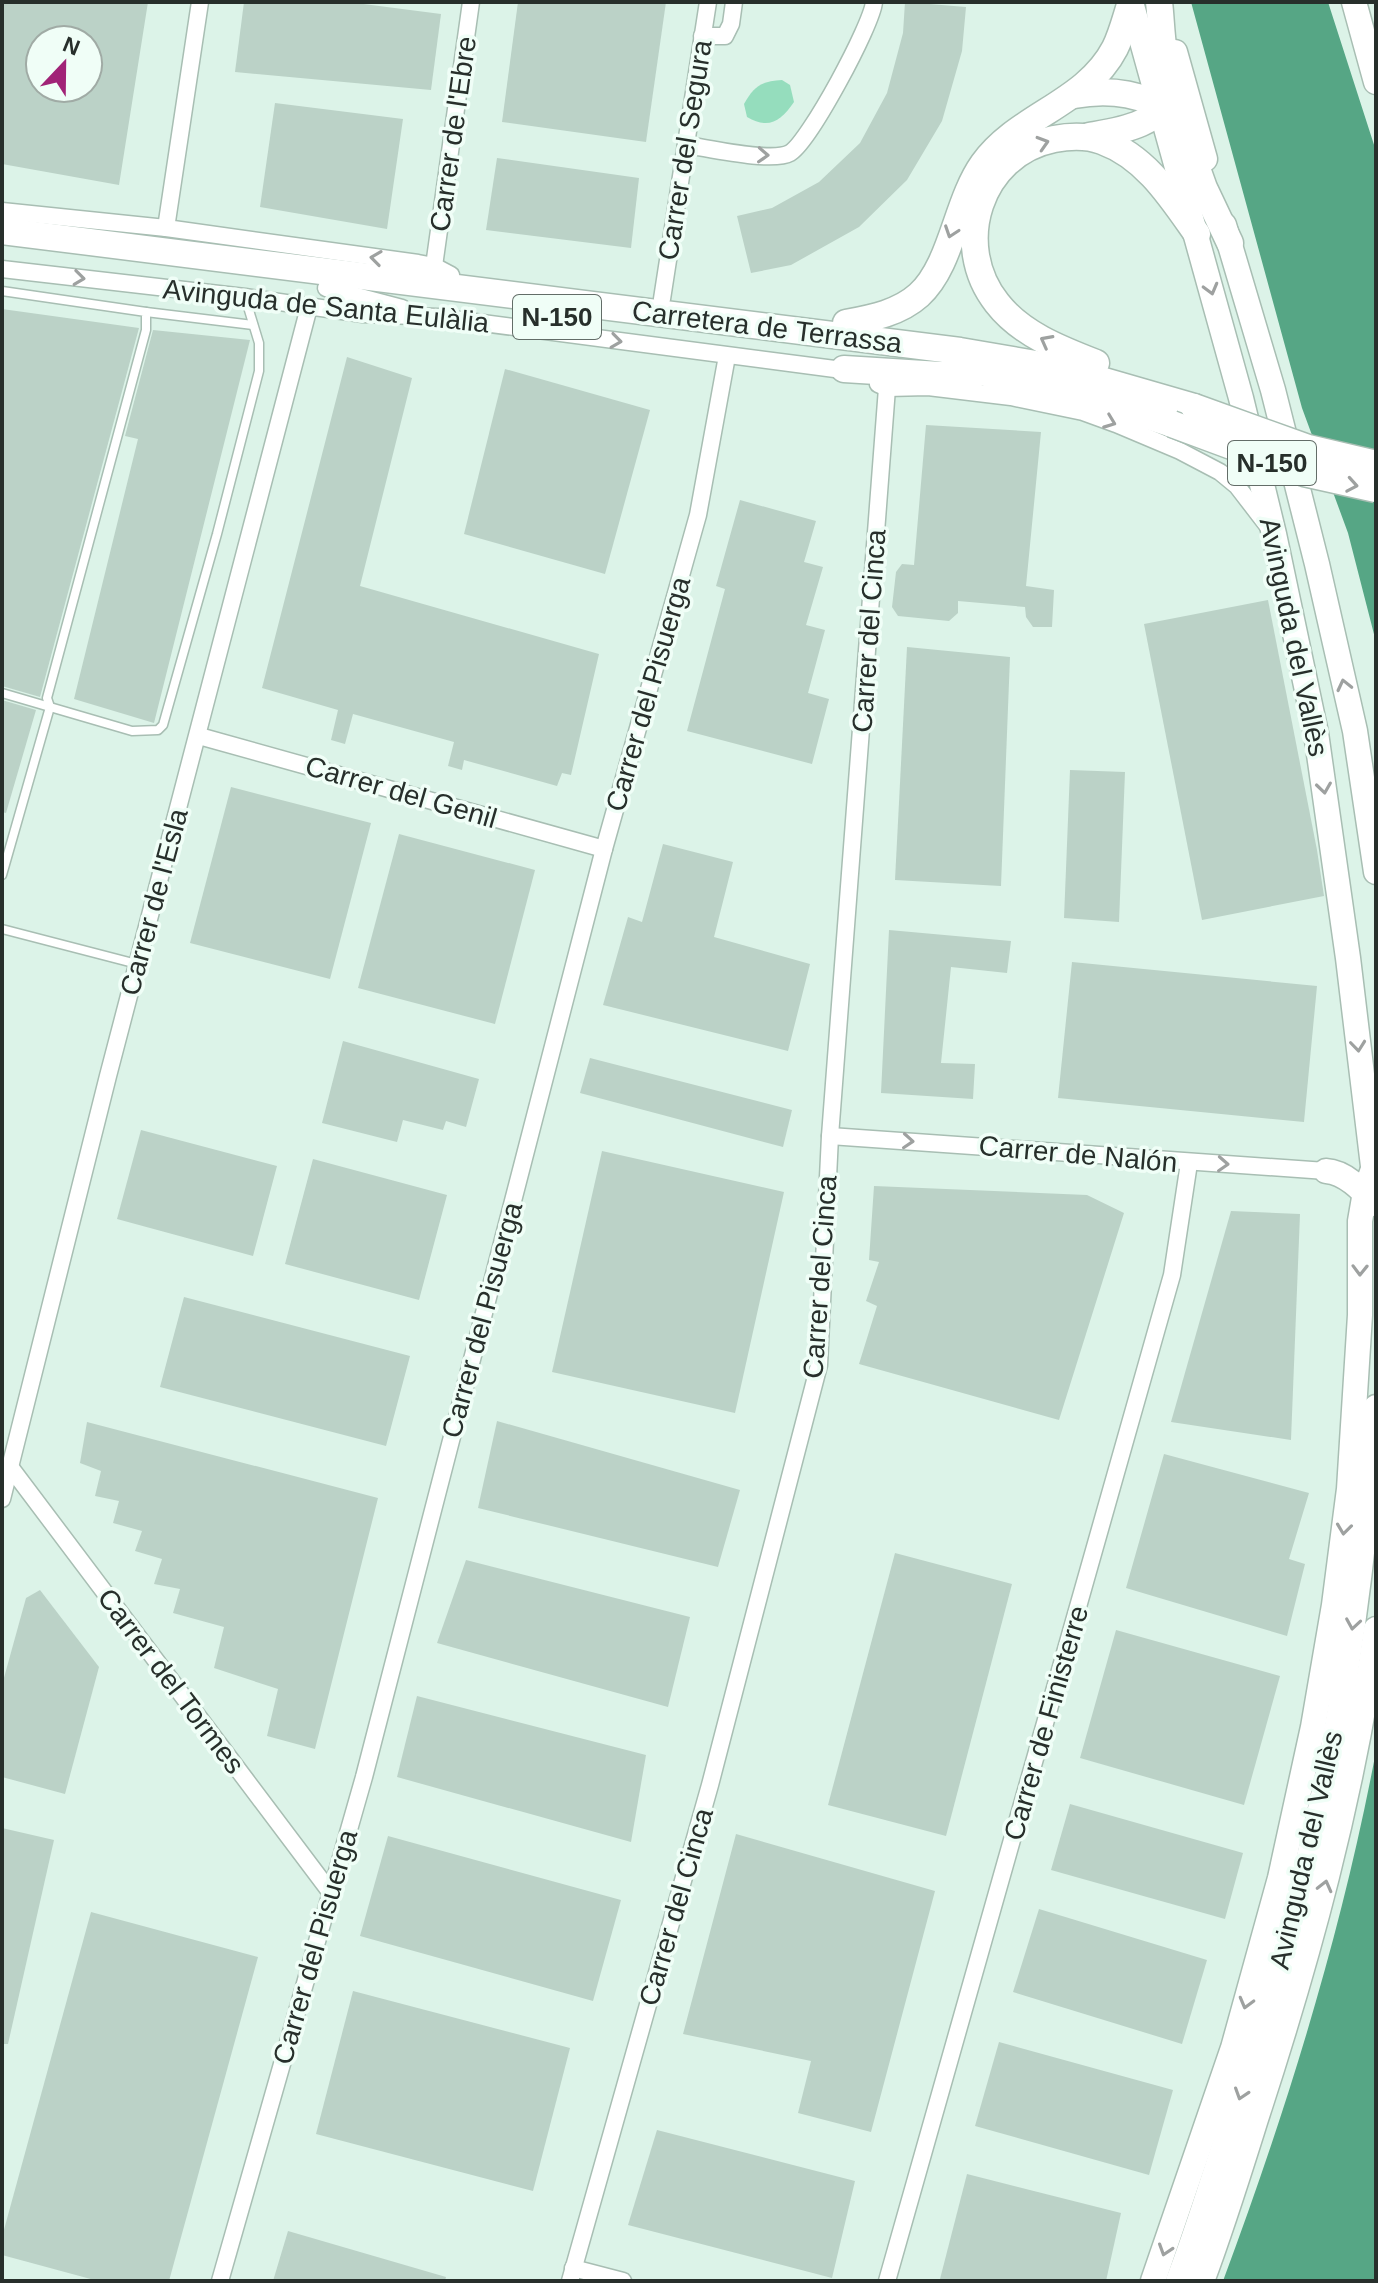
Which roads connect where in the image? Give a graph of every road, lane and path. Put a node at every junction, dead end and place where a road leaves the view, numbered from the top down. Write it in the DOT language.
graph roads {
  1 [pos="200,2"];
  2 [pos="471,2"];
  3 [pos="708,2"];
  4 [pos="734,2"];
  5 [pos="874,2"];
  6 [pos="1131,2"];
  7 [pos="1160,2"];
  8 [pos="1354,2"];
  9 [pos="702,36"];
  10 [pos="1375,75"];
  11 [pos="1074,95"];
  12 [pos="1161,106"];
  13 [pos="1085,136"];
  14 [pos="686,145"];
  15 [pos="2,211"];
  16 [pos="166,228"];
  17 [pos="2,231"];
  18 [pos="1197,234"];
  19 [pos="1230,243"];
  20 [pos="2,248"];
  21 [pos="110,252"];
  22 [pos="2,269"];
  23 [pos="443,270"];
  24 [pos="385,279"];
  25 [pos="2,291"];
  26 [pos="245,297"];
  27 [pos="318,297"];
  28 [pos="662,299"];
  29 [pos="146,312"];
  30 [pos="437,317"];
  31 [pos="846,323"];
  32 [pos="253,325"];
  33 [pos="727,356"];
  34 [pos="1030,362"];
  35 [pos="844,369"];
  36 [pos="1005,378"];
  37 [pos="887,388"];
  38 [pos="1194,407"];
  39 [pos="1376,464"];
  40 [pos="1376,489"];
  41 [pos="1274,534"];
  42 [pos="2,693"];
  43 [pos="50,707"];
  44 [pos="199,736"];
  45 [pos="604,849"];
  46 [pos="1376,872"];
  47 [pos="2,875"];
  48 [pos="2,929"];
  49 [pos="138,964"];
  50 [pos="1374,1129"];
  51 [pos="830,1136"];
  52 [pos="1189,1163"];
  53 [pos="1331,1171"];
  54 [pos="1372,1196"];
  55 [pos="1376,1407"];
  56 [pos="11,1468"];
  57 [pos="2,1499"];
  58 [pos="1376,1629"];
  59 [pos="331,1893"];
  60 [pos="571,2274"];
  61 [pos="220,2281"];
  62 [pos="623,2281"];
  63 [pos="887,2281"];
  64 [pos="1153,2281"];
  65 [pos="1178,2281"];
  66 [pos="1202,2281"];
  1 -- 16 [label="street"];
  2 -- 23 [label="street, Carrer de l'Ebre"];
  3 -- 9 [label="street, Carrer del Segura"];
  4 -- 9 [label="street"];
  14 -- 5 [label="street, one-way"];
  6 -- 11 [label="main road"];
  6 -- 12 [label="main road, Avinguda del Vallès"];
  7 -- 12 [label="main road"];
  7 -- 19 [label="main road, Avinguda del Vallès"];
  8 -- 10 [label="main road"];
  9 -- 14 [label="street, Carrer del Segura"];
  11 -- 12 [label="main road"];
  11 -- 31 [label="main road, one-way"];
  12 -- 13 [label="main road"];
  12 -- 18 [label="main road, Avinguda del Vallès"];
  12 -- 19 [label="main road"];
  13 -- 18 [label="main road"];
  38 -- 13 [label="main road, one-way"];
  14 -- 28 [label="street, Carrer del Segura"];
  15 -- 16 [label="street, Avinguda de Santa Eulàlia"];
  23 -- 16 [label="street, Avinguda de Santa Eulàlia, one-way"];
  17 -- 21 [label="main road, Carretera de Terrassa / N-150"];
  18 -- 41 [label="main road, Avinguda del Vallès, one-way"];
  46 -- 19 [label="main road, Avinguda del Vallès, one-way"];
  20 -- 21 [label="main road, Carretera de Terrassa / N-150"];
  21 -- 24 [label="main road, Carretera de Terrassa / N-150"];
  21 -- 27 [label="main road, Carretera de Terrassa / N-150"];
  22 -- 26 [label="street, Avinguda de Santa Eulàlia, one-way"];
  23 -- 24 [label="main road"];
  23 -- 28 [label="main road"];
  24 -- 34 [label="main road, Carretera de Terrassa / N-150"];
  25 -- 29 [label="lane"];
  26 -- 27 [label="street, Avinguda de Santa Eulàlia"];
  26 -- 32 [label="lane"];
  27 -- 30 [label="street, Carretera de Terrassa"];
  27 -- 30 [label="street, Avinguda de Santa Eulàlia"];
  27 -- 36 [label="main road, Carretera de Terrassa / N-150"];
  27 -- 44 [label="street, Carrer de l'Esla"];
  28 -- 31 [label="main road"];
  29 -- 32 [label="lane"];
  29 -- 43 [label="lane"];
  30 -- 33 [label="street, Avinguda de Santa Eulàlia, one-way"];
  31 -- 34 [label="main road"];
  32 -- 43 [label="lane"];
  33 -- 35 [label="street, Avinguda de Santa Eulàlia"];
  33 -- 45 [label="street, Carrer del Pisuerga"];
  34 -- 38 [label="main road, Carretera de Terrassa / N-150"];
  35 -- 36 [label="main road"];
  35 -- 37 [label="street, Avinguda de Santa Eulàlia"];
  36 -- 40 [label="main road, Carretera de Terrassa / N-150, one-way, bridge"];
  37 -- 41 [label="street, Avinguda de Santa Eulàlia, one-way"];
  37 -- 51 [label="street, Carrer del Cinca"];
  38 -- 39 [label="main road, Carretera de Terrassa / N-150, bridge"];
  41 -- 50 [label="main road, Avinguda del Vallès, one-way"];
  42 -- 43 [label="lane"];
  43 -- 47 [label="lane"];
  44 -- 45 [label="street, Carrer del Genil"];
  44 -- 49 [label="street, Carrer de l'Esla"];
  45 -- 59 [label="street, Carrer del Pisuerga"];
  48 -- 49 [label="lane"];
  49 -- 56 [label="street, Carrer de l'Esla"];
  50 -- 53 [label="main road"];
  50 -- 54 [label="main road, Avinguda del Vallès"];
  51 -- 52 [label="street, Carrer de Nalón, one-way"];
  51 -- 60 [label="street, Carrer del Cinca"];
  52 -- 53 [label="street, Carrer de Nalón, one-way"];
  52 -- 63 [label="street, Carrer de Finisterre"];
  53 -- 54 [label="main road"];
  54 -- 64 [label="main road, one-way"];
  55 -- 65 [label="main road, Avinguda del Vallès, one-way"];
  56 -- 57 [label="street, Carrer de l'Esla"];
  56 -- 59 [label="street, Carrer del Tormes"];
  66 -- 58 [label="main road, Avinguda del Vallès, one-way"];
  59 -- 61 [label="street, Carrer del Pisuerga"];
  60 -- 62 [label="street"];
}
